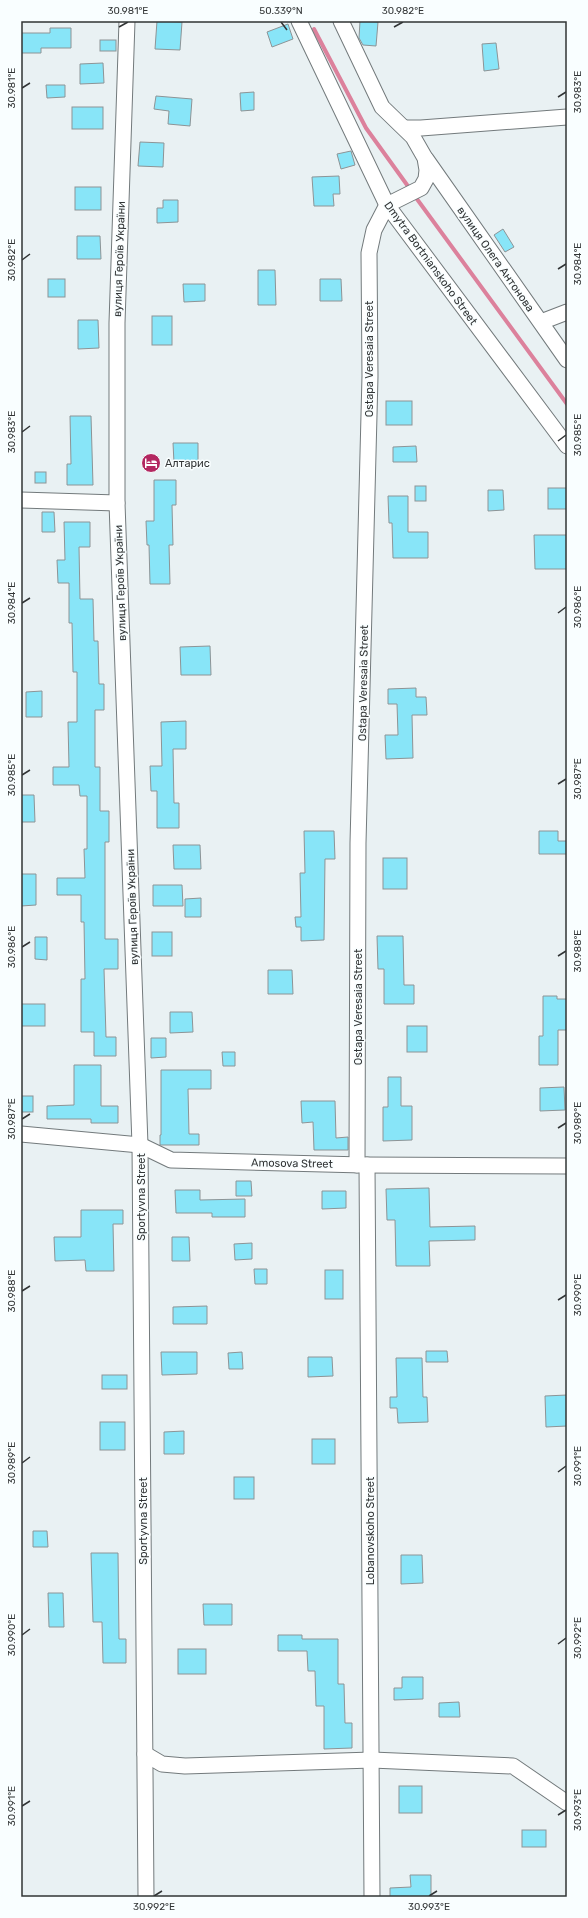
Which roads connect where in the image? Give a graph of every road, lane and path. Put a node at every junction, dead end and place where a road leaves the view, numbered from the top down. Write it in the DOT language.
graph roads {
  1 [pos="127,21"];
  2 [pos="300,21"];
  3 [pos="341,21"];
  4 [pos="567,117"];
  5 [pos="405,128"];
  6 [pos="425,158"];
  7 [pos="387,205"];
  8 [pos="567,312"];
  9 [pos="541,322"];
  10 [pos="567,360"];
  11 [pos="567,446"];
  12 [pos="21,500"];
  13 [pos="117,503"];
  14 [pos="21,1134"];
  15 [pos="140,1145"];
  16 [pos="362,1165"];
  17 [pos="567,1166"];
  18 [pos="145,1754"];
  19 [pos="372,1760"];
  20 [pos="567,1803"];
  21 [pos="146,1897"];
  22 [pos="372,1897"];
  1 -- 13 [label="street, вулиця Героїв України"];
  2 -- 7 [label="street, Dmytra Bortnianskoho Street"];
  3 -- 5 [label="street"];
  4 -- 5 [label="street"];
  5 -- 6 [label="street"];
  6 -- 7 [label="street"];
  6 -- 9 [label="street, вулиця Олега Антонова"];
  7 -- 11 [label="street, Dmytra Bortnianskoho Street"];
  7 -- 16 [label="street, Ostapa Veresaia Street"];
  8 -- 9 [label="street"];
  9 -- 10 [label="street, вулиця Олега Антонова"];
  12 -- 13 [label="street"];
  13 -- 15 [label="street, вулиця Героїв України"];
  14 -- 15 [label="street, Amosova Street"];
  15 -- 16 [label="street, Amosova Street"];
  15 -- 18 [label="street, Sportyvna Street"];
  16 -- 17 [label="street, Amosova Street"];
  16 -- 19 [label="street, Lobanovskoho Street"];
  18 -- 19 [label="street"];
  18 -- 21 [label="street, Sportyvna Street"];
  19 -- 20 [label="street"];
  19 -- 22 [label="street, Lobanovskoho Street"];
}
